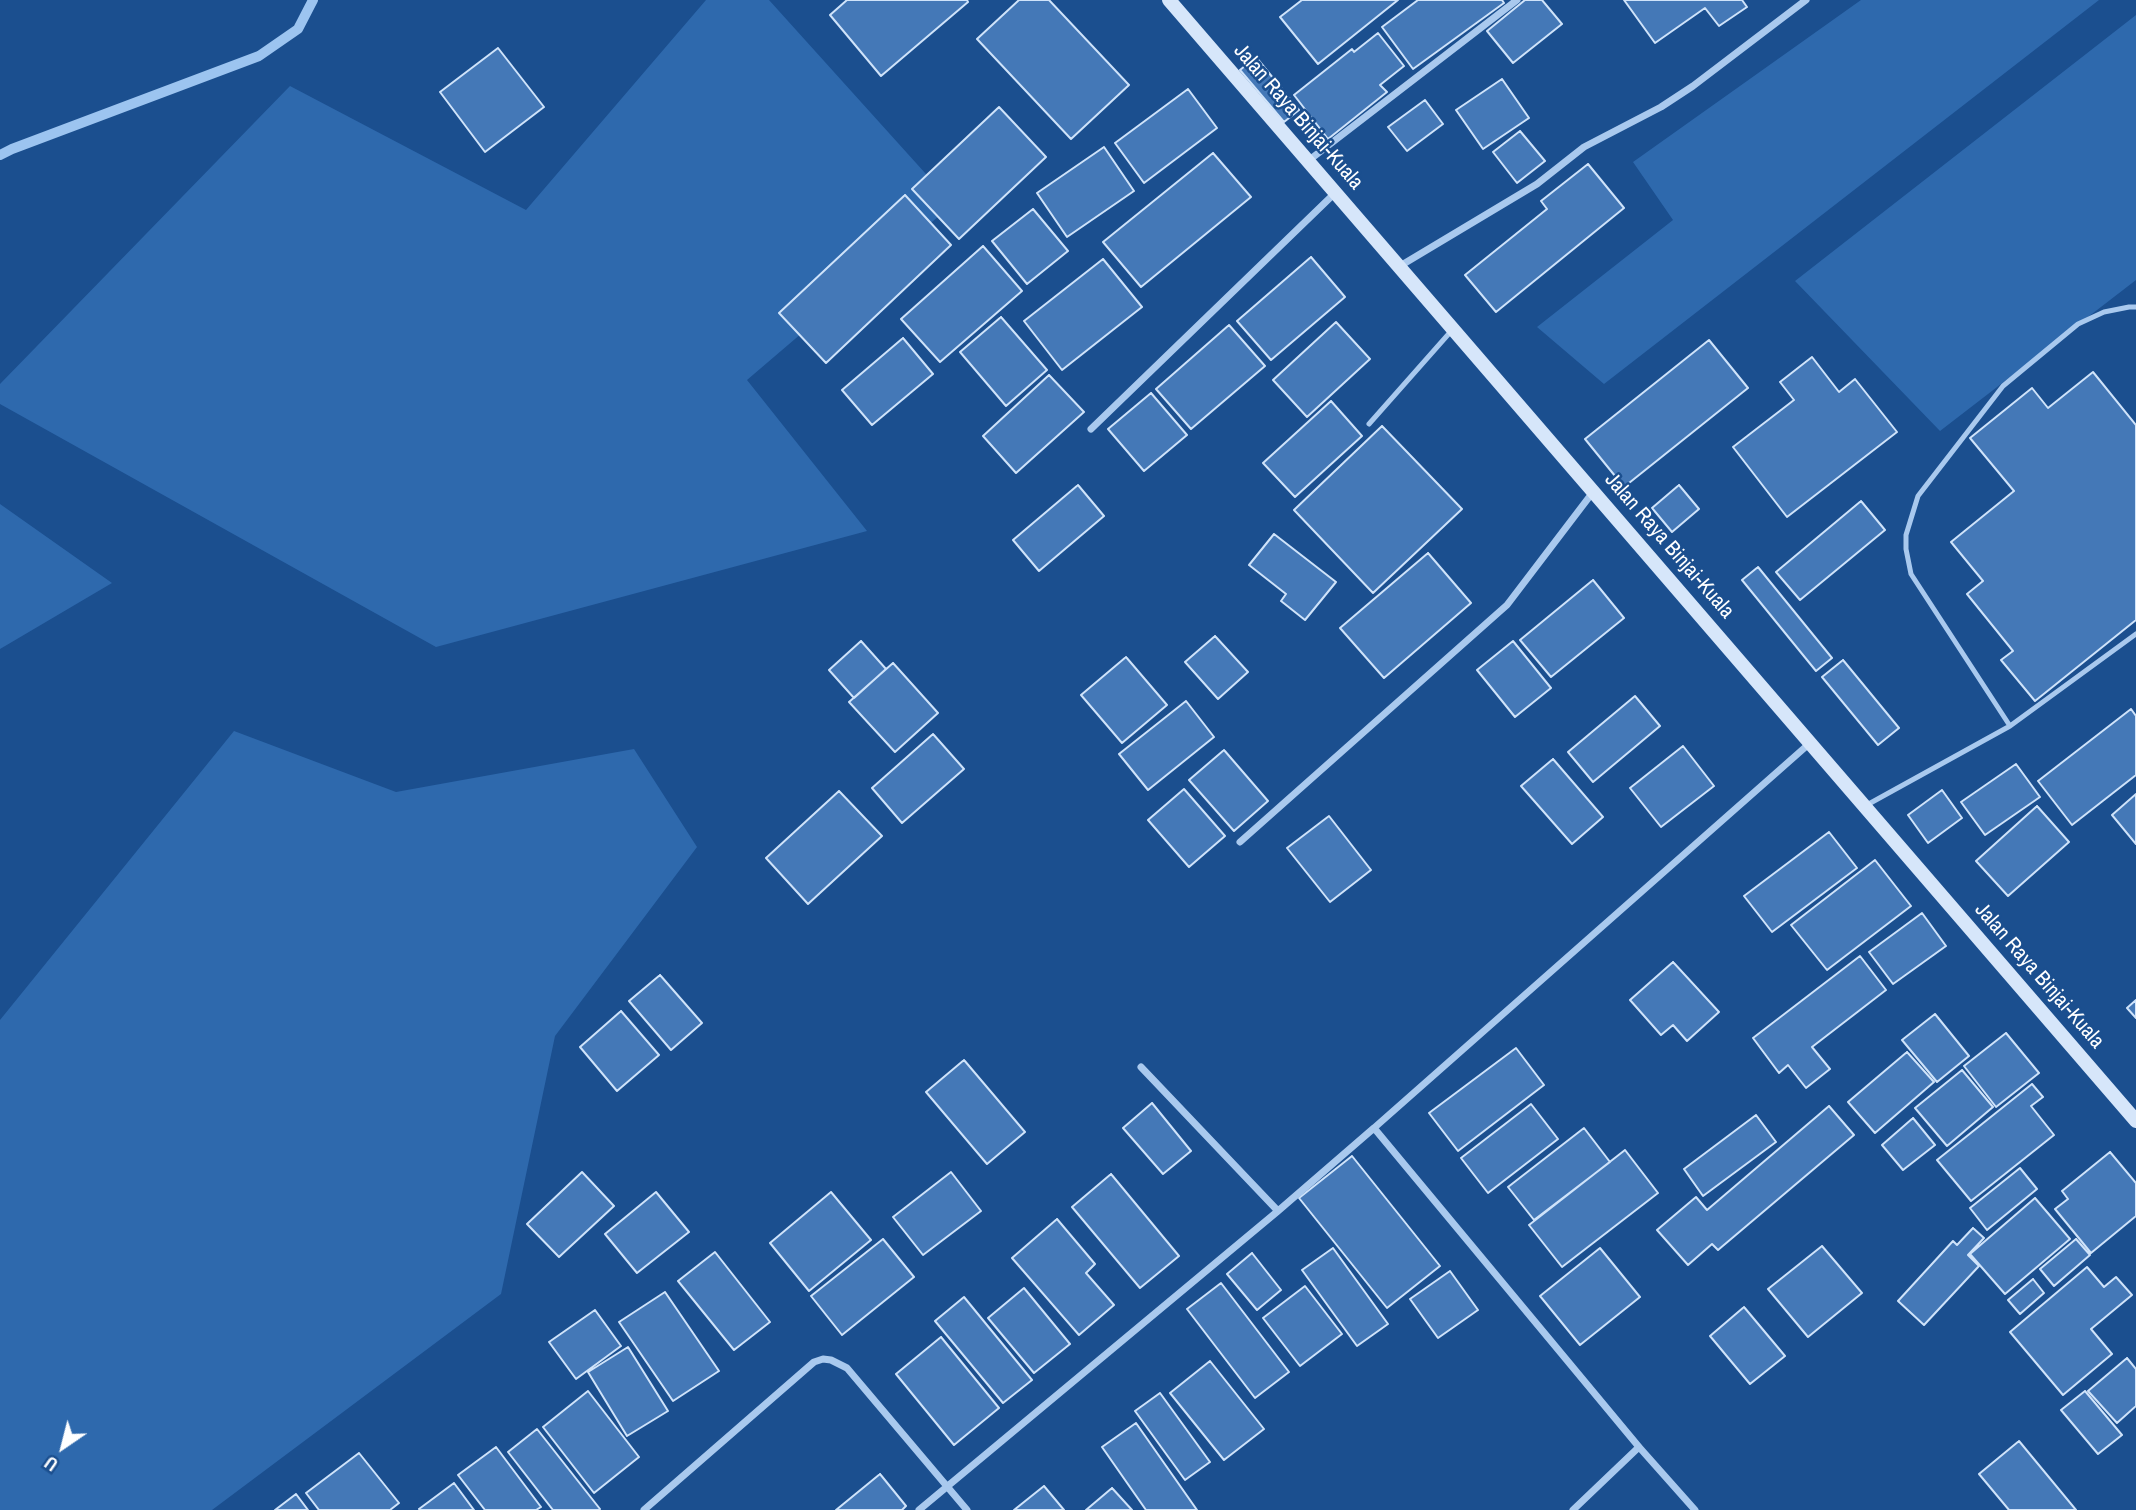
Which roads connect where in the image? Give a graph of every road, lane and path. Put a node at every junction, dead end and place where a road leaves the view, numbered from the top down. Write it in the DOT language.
graph roads {
  1 [pos="1169,0"];
  2 [pos="1517,0"];
  3 [pos="1806,0"];
  4 [pos="1308,161"];
  5 [pos="1335,192"];
  6 [pos="1399,267"];
  7 [pos="2136,307"];
  8 [pos="1453,329"];
  9 [pos="1369,424"];
  10 [pos="1091,429"];
  11 [pos="1594,492"];
  12 [pos="2136,634"];
  13 [pos="2010,726"];
  14 [pos="1810,743"];
  15 [pos="1865,806"];
  16 [pos="1240,842"];
  17 [pos="1141,1067"];
  18 [pos="2136,1121"];
  19 [pos="1374,1128"];
  20 [pos="1278,1211"];
  21 [pos="1639,1447"];
  22 [pos="948,1485"];
  23 [pos="644,1510"];
  24 [pos="919,1510"];
  25 [pos="967,1510"];
  26 [pos="1573,1510"];
  27 [pos="1695,1510"];
  1 -- 4 [label="main road, Jalan Raya Binjai-Kuala"];
  2 -- 4 [label="street"];
  3 -- 6 [label="street"];
  4 -- 5 [label="main road, Jalan Raya Binjai-Kuala"];
  5 -- 6 [label="main road, Jalan Raya Binjai-Kuala"];
  5 -- 10 [label="street"];
  6 -- 8 [label="main road, Jalan Raya Binjai-Kuala"];
  7 -- 13 [label="lane"];
  8 -- 9 [label="lane"];
  8 -- 11 [label="main road, Jalan Raya Binjai-Kuala"];
  11 -- 14 [label="main road, Jalan Raya Binjai-Kuala"];
  11 -- 16 [label="street"];
  12 -- 13 [label="lane"];
  13 -- 15 [label="lane"];
  14 -- 15 [label="main road, Jalan Raya Binjai-Kuala"];
  14 -- 19 [label="street"];
  15 -- 18 [label="main road, Jalan Raya Binjai-Kuala"];
  17 -- 20 [label="street"];
  19 -- 20 [label="street"];
  19 -- 21 [label="street"];
  20 -- 22 [label="street"];
  21 -- 26 [label="street"];
  21 -- 27 [label="street"];
  22 -- 23 [label="street"];
  22 -- 24 [label="street"];
  22 -- 25 [label="street"];
}
